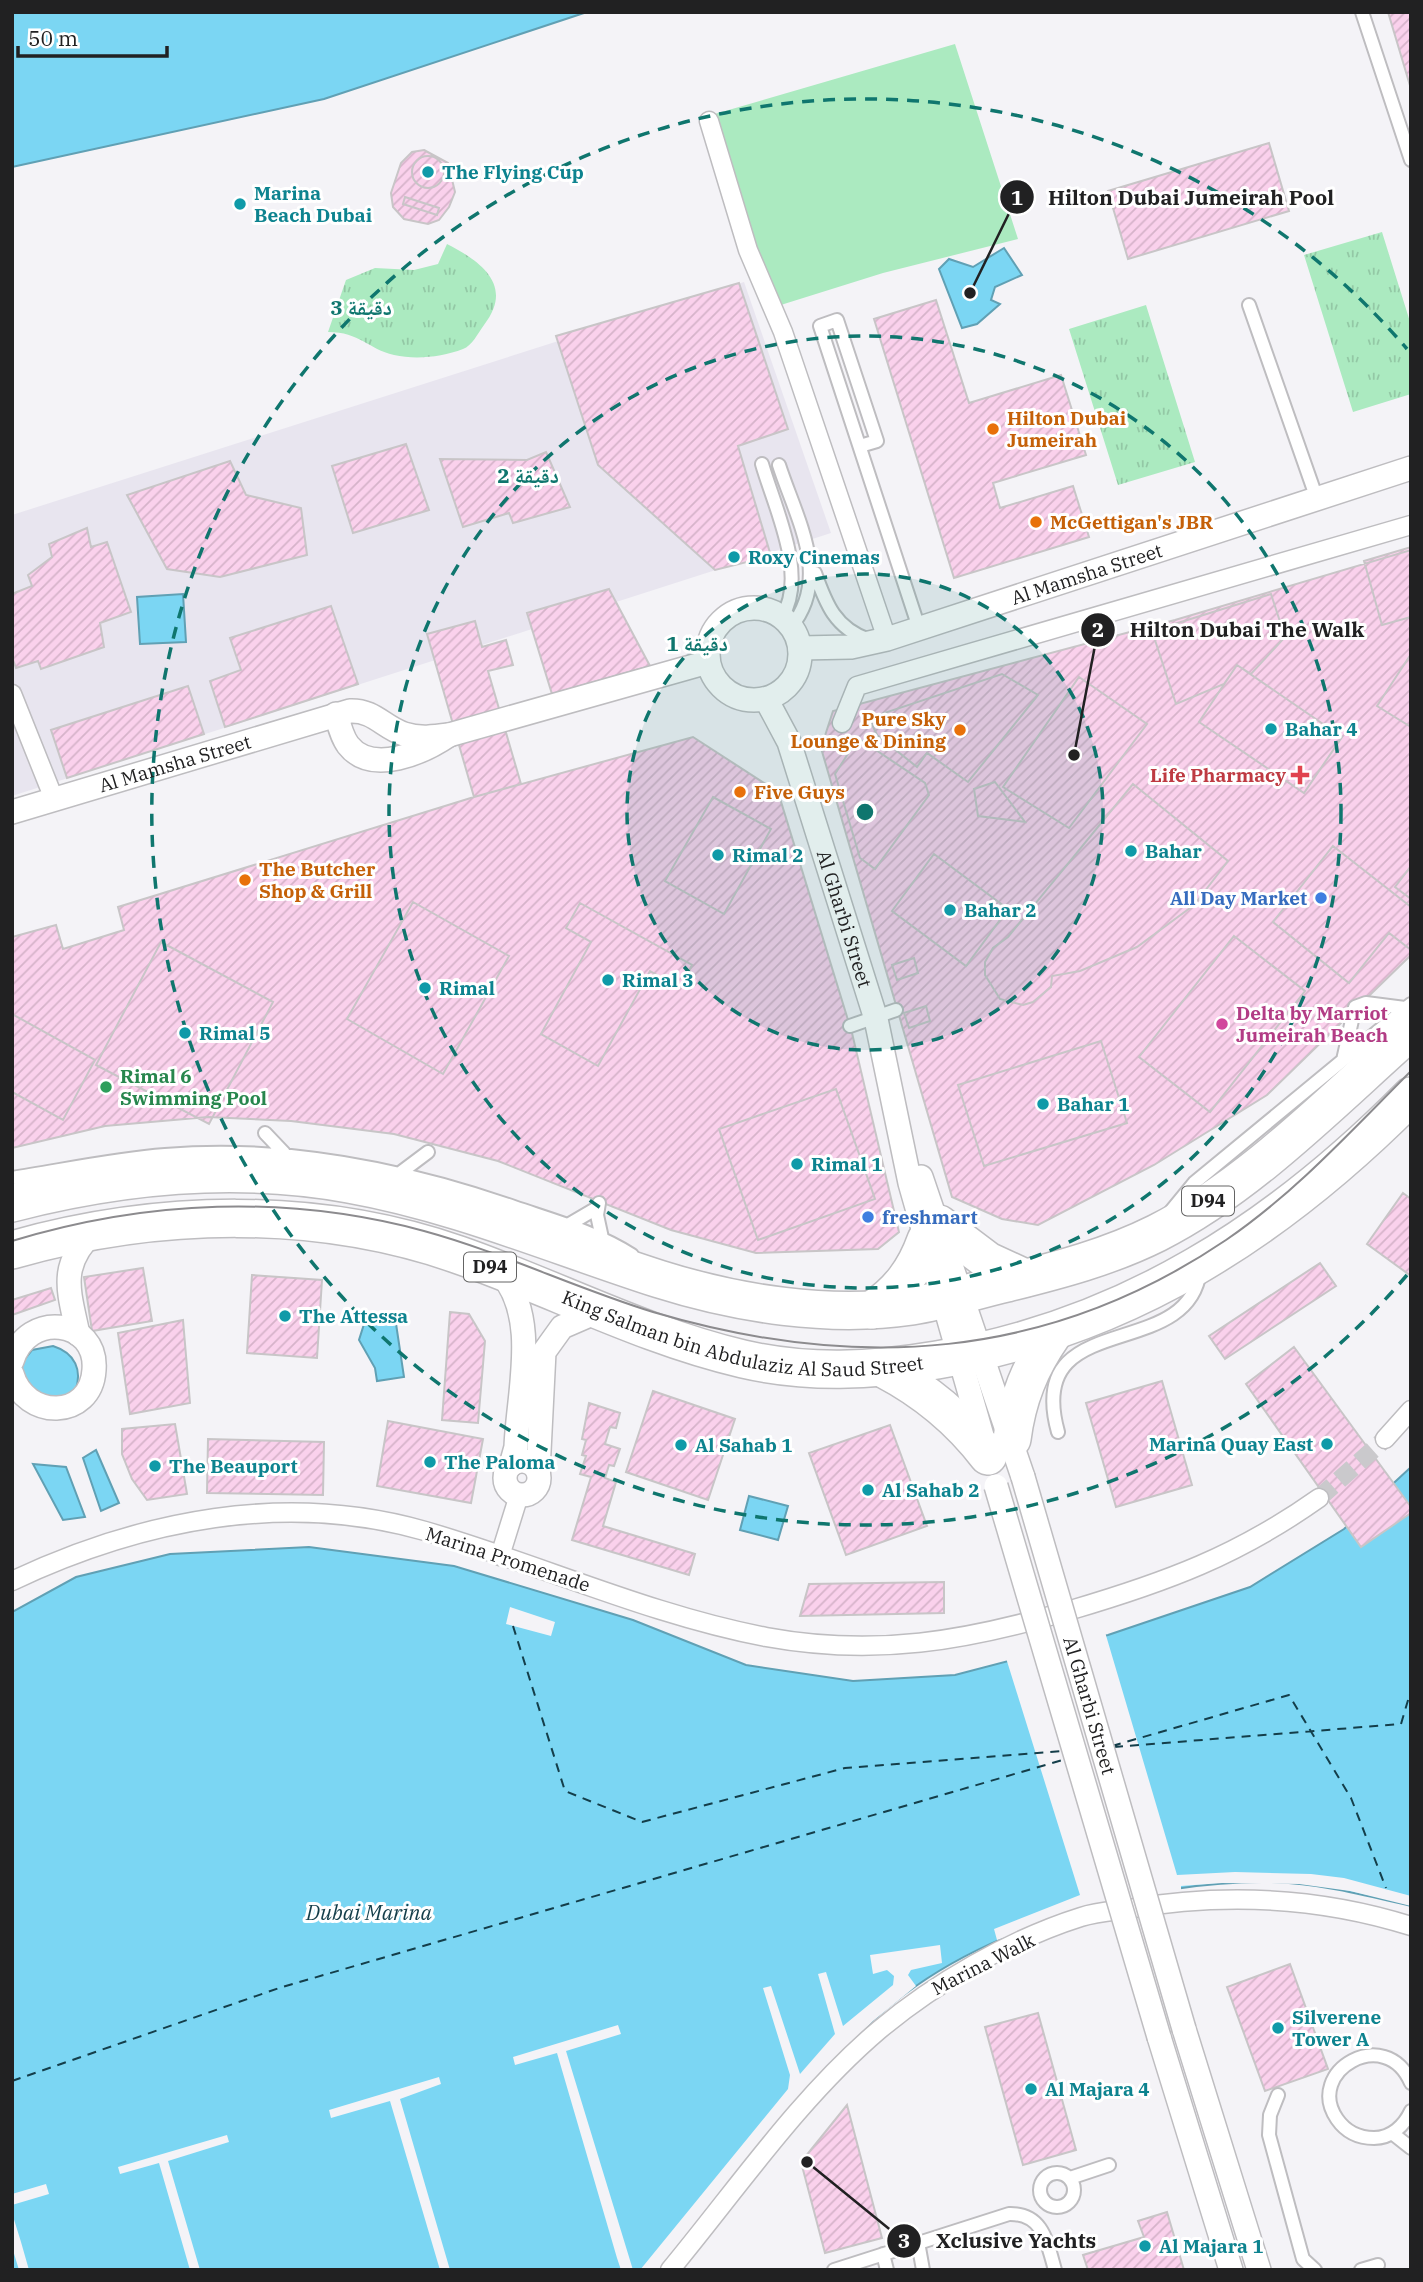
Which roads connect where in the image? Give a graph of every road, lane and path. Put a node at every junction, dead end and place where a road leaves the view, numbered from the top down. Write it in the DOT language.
graph roads {
  1 [pos="1363,12"];
  2 [pos="709,121"];
  3 [pos="1411,160"];
  4 [pos="1249,305"];
  5 [pos="860,446"];
  6 [pos="762,464"];
  7 [pos="779,465"];
  8 [pos="1411,468"];
  9 [pos="1317,499"];
  10 [pos="1411,525"];
  11 [pos="812,565"];
  12 [pos="919,628"];
  13 [pos="791,631"];
  14 [pos="881,640"];
  15 [pos="708,662"];
  16 [pos="12,694"];
  17 [pos="766,699"];
  18 [pos="336,715"];
  19 [pos="842,723"];
  20 [pos="449,735"];
  21 [pos="54,799"];
  22 [pos="12,812"];
  23 [pos="886,1014"];
  24 [pos="1409,1015"];
  25 [pos="849,1026"];
  26 [pos="1332,1070"];
  27 [pos="1411,1096"];
  28 [pos="1317,1115"];
  29 [pos="265,1133"];
  30 [pos="428,1152"];
  31 [pos="284,1153"];
  32 [pos="157,1166"];
  33 [pos="400,1173"];
  34 [pos="12,1178"];
  35 [pos="12,1203"];
  36 [pos="568,1225"];
  37 [pos="96,1230"];
  38 [pos="1161,1231"];
  39 [pos="932,1232"];
  40 [pos="602,1238"];
  41 [pos="12,1250"];
  42 [pos="498,1270"];
  43 [pos="658,1279"];
  44 [pos="1026,1279"];
  45 [pos="952,1297"];
  46 [pos="872,1310"];
  47 [pos="599,1311"];
  48 [pos="1118,1321"];
  49 [pos="78,1334"];
  50 [pos="1053,1334"];
  51 [pos="13,1349"];
  52 [pos="971,1354"];
  53 [pos="884,1369"];
  54 [pos="12,1374"];
  55 [pos="1411,1410"];
  56 [pos="1058,1432"];
  57 [pos="1385,1439"];
  58 [pos="999,1460"];
  59 [pos="511,1465"];
  60 [pos="538,1471"];
  61 [pos="519,1495"];
  62 [pos="1319,1498"];
  63 [pos="500,1556"];
  64 [pos="12,1581"];
  65 [pos="1411,1926"];
  66 [pos="1411,2083"];
  67 [pos="1278,2095"];
  68 [pos="1411,2111"];
  69 [pos="1392,2133"];
  70 [pos="1411,2148"];
  71 [pos="1109,2165"];
  72 [pos="1070,2178"];
  73 [pos="1047,2203"];
  74 [pos="1034,2220"];
  75 [pos="918,2242"];
  76 [pos="883,2254"];
  77 [pos="1378,2265"];
  78 [pos="1362,2268"];
  79 [pos="670,2270"];
  80 [pos="834,2270"];
  81 [pos="887,2270"];
  82 [pos="923,2270"];
  83 [pos="1055,2270"];
  84 [pos="1231,2270"];
  85 [pos="1259,2270"];
  86 [pos="1315,2270"];
  1 -- 3 [label="lane"];
  2 -- 14 [label="street"];
  4 -- 9 [label="lane"];
  5 -- 5 [label="lane"];
  5 -- 12 [label="lane"];
  6 -- 13 [label="lane"];
  7 -- 11 [label="lane"];
  8 -- 9 [label="street, Al Mamsha Street"];
  9 -- 12 [label="street, Al Mamsha Street"];
  10 -- 19 [label="street"];
  11 -- 13 [label="lane"];
  11 -- 14 [label="lane"];
  12 -- 14 [label="street, Al Mamsha Street"];
  13 -- 14 [label="street, Al Mamsha Street"];
  13 -- 15 [label="street"];
  13 -- 17 [label="street"];
  15 -- 17 [label="street"];
  15 -- 20 [label="street, Al Mamsha Street"];
  16 -- 21 [label="street"];
  17 -- 23 [label="street, Al Gharbi Street"];
  18 -- 20 [label="street, Al Mamsha Street"];
  18 -- 20 [label="street, Al Mamsha Street"];
  18 -- 21 [label="street, Al Mamsha Street"];
  21 -- 22 [label="street, Al Mamsha Street"];
  23 -- 25 [label="lane"];
  23 -- 39 [label="street, Al Gharbi Street"];
  24 -- 26 [label="lane"];
  24 -- 26 [label="lane"];
  24 -- 28 [label="main road, King Salman bin Abdulaziz Al Saud Street / D94"];
  26 -- 28 [label="main road"];
  26 -- 38 [label="lane"];
  27 -- 48 [label="main road, King Salman bin Abdulaziz Al Saud Street / D94"];
  28 -- 38 [label="main road, King Salman bin Abdulaziz Al Saud Street / D94"];
  29 -- 31 [label="lane"];
  30 -- 33 [label="lane"];
  31 -- 32 [label="lane"];
  31 -- 33 [label="lane"];
  32 -- 34 [label="lane"];
  32 -- 35 [label="main road, King Salman bin Abdulaziz Al Saud Street / D94"];
  32 -- 43 [label="main road, King Salman bin Abdulaziz Al Saud Street / D94"];
  33 -- 36 [label="lane"];
  36 -- 40 [label="lane"];
  36 -- 40 [label="lane"];
  37 -- 41 [label="main road, King Salman bin Abdulaziz Al Saud Street / D94"];
  37 -- 42 [label="main road, King Salman bin Abdulaziz Al Saud Street / D94"];
  37 -- 49 [label="street"];
  38 -- 44 [label="main road, King Salman bin Abdulaziz Al Saud Street / D94"];
  39 -- 44 [label="main road"];
  39 -- 45 [label="street, Al Gharbi Street"];
  39 -- 46 [label="main road"];
  40 -- 43 [label="lane"];
  42 -- 47 [label="main road, King Salman bin Abdulaziz Al Saud Street / D94"];
  42 -- 59 [label="street"];
  43 -- 46 [label="main road, King Salman bin Abdulaziz Al Saud Street / D94"];
  44 -- 45 [label="main road, King Salman bin Abdulaziz Al Saud Street / D94"];
  45 -- 46 [label="main road, King Salman bin Abdulaziz Al Saud Street / D94"];
  45 -- 52 [label="street, Al Gharbi Street"];
  47 -- 53 [label="main road, King Salman bin Abdulaziz Al Saud Street / D94"];
  47 -- 60 [label="street"];
  48 -- 50 [label="main road, King Salman bin Abdulaziz Al Saud Street / D94"];
  48 -- 56 [label="lane"];
  49 -- 51 [label="street"];
  49 -- 54 [label="street"];
  50 -- 52 [label="main road, King Salman bin Abdulaziz Al Saud Street / D94"];
  50 -- 58 [label="main road"];
  52 -- 53 [label="main road, King Salman bin Abdulaziz Al Saud Street / D94"];
  52 -- 58 [label="street, Al Gharbi Street"];
  53 -- 58 [label="main road"];
  55 -- 57 [label="street"];
  58 -- 84 [label="street, Al Gharbi Street, bridge"];
  58 -- 85 [label="street, Al Gharbi Street, bridge"];
  59 -- 60 [label="street"];
  59 -- 61 [label="street"];
  60 -- 61 [label="street"];
  61 -- 63 [label="street"];
  62 -- 63 [label="street, Marina Promenade"];
  63 -- 64 [label="street, Marina Promenade"];
  65 -- 79 [label="street, Marina Walk"];
  66 -- 69 [label="lane"];
  67 -- 86 [label="lane"];
  68 -- 69 [label="lane"];
  69 -- 70 [label="lane"];
  71 -- 72 [label="lane"];
  72 -- 73 [label="lane"];
  72 -- 73 [label="lane"];
  73 -- 74 [label="lane"];
  74 -- 75 [label="lane"];
  74 -- 83 [label="lane"];
  75 -- 76 [label="lane"];
  75 -- 82 [label="lane"];
  76 -- 80 [label="lane"];
  76 -- 81 [label="lane"];
  77 -- 78 [label="lane"];
}
